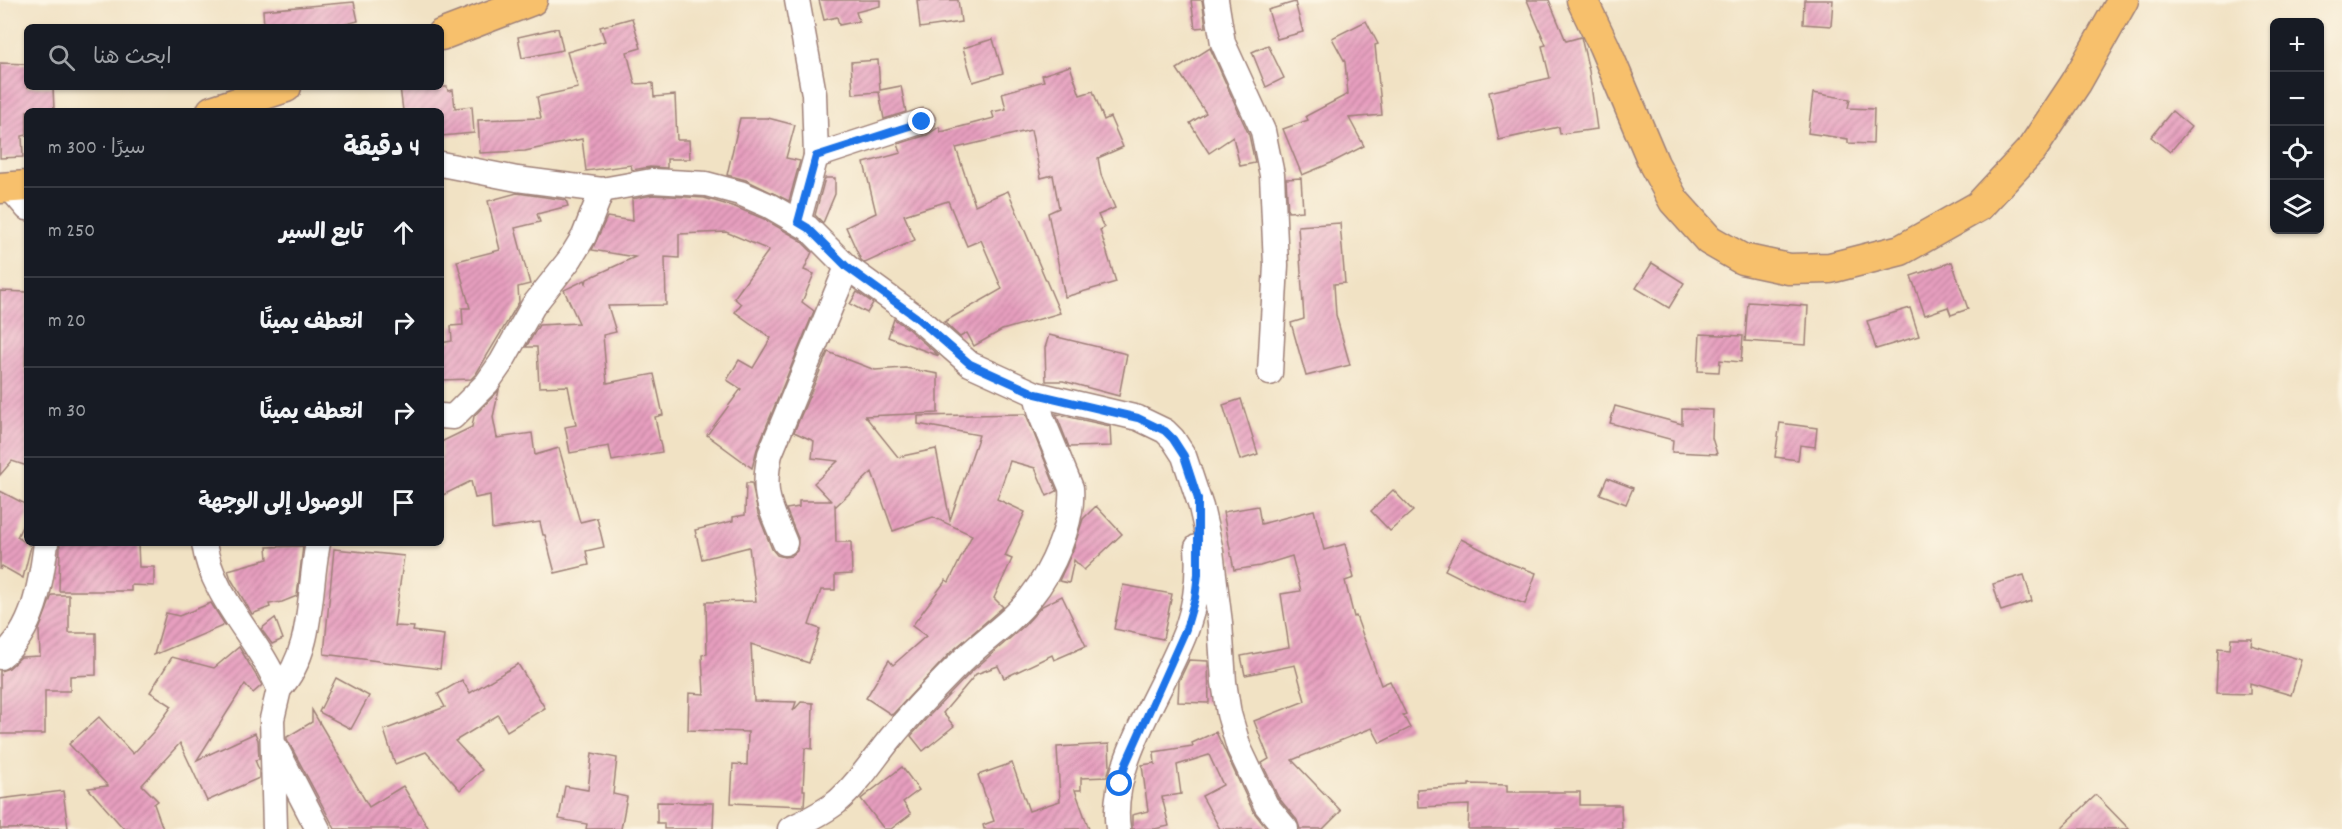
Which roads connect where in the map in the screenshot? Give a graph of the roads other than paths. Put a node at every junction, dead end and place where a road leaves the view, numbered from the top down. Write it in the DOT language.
graph roads {
  1 [pos="532,0"];
  2 [pos="796,0"];
  3 [pos="1216,0"];
  4 [pos="1582,0"];
  5 [pos="2122,0"];
  6 [pos="444,34"];
  7 [pos="277,90"];
  8 [pos="225,108"];
  9 [pos="922,122"];
  10 [pos="816,156"];
  11 [pos="444,165"];
  12 [pos="603,190"];
  13 [pos="798,222"];
  14 [pos="847,267"];
  15 [pos="1270,373"];
  16 [pos="1036,394"];
  17 [pos="445,420"];
  18 [pos="1198,499"];
  19 [pos="785,543"];
  20 [pos="44,546"];
  21 [pos="205,546"];
  22 [pos="318,546"];
  23 [pos="0,657"];
  24 [pos="279,689"];
  25 [pos="272,741"];
  26 [pos="275,829"];
  27 [pos="318,829"];
  28 [pos="790,829"];
  29 [pos="1118,829"];
  30 [pos="1286,829"];
  1 -- 6 [label="main road"];
  2 -- 10 [label="street"];
  3 -- 15 [label="street"];
  4 -- 5 [label="main road"];
  7 -- 8 [label="main road"];
  9 -- 10 [label="street"];
  10 -- 13 [label="street"];
  11 -- 12 [label="street"];
  12 -- 13 [label="street"];
  12 -- 17 [label="street"];
  13 -- 14 [label="street"];
  14 -- 16 [label="street"];
  14 -- 19 [label="street"];
  16 -- 18 [label="street"];
  16 -- 28 [label="street"];
  18 -- 29 [label="street"];
  18 -- 30 [label="street"];
  20 -- 23 [label="street"];
  21 -- 24 [label="street"];
  22 -- 24 [label="street"];
  24 -- 25 [label="street"];
  25 -- 26 [label="street"];
  25 -- 27 [label="street"];
}
